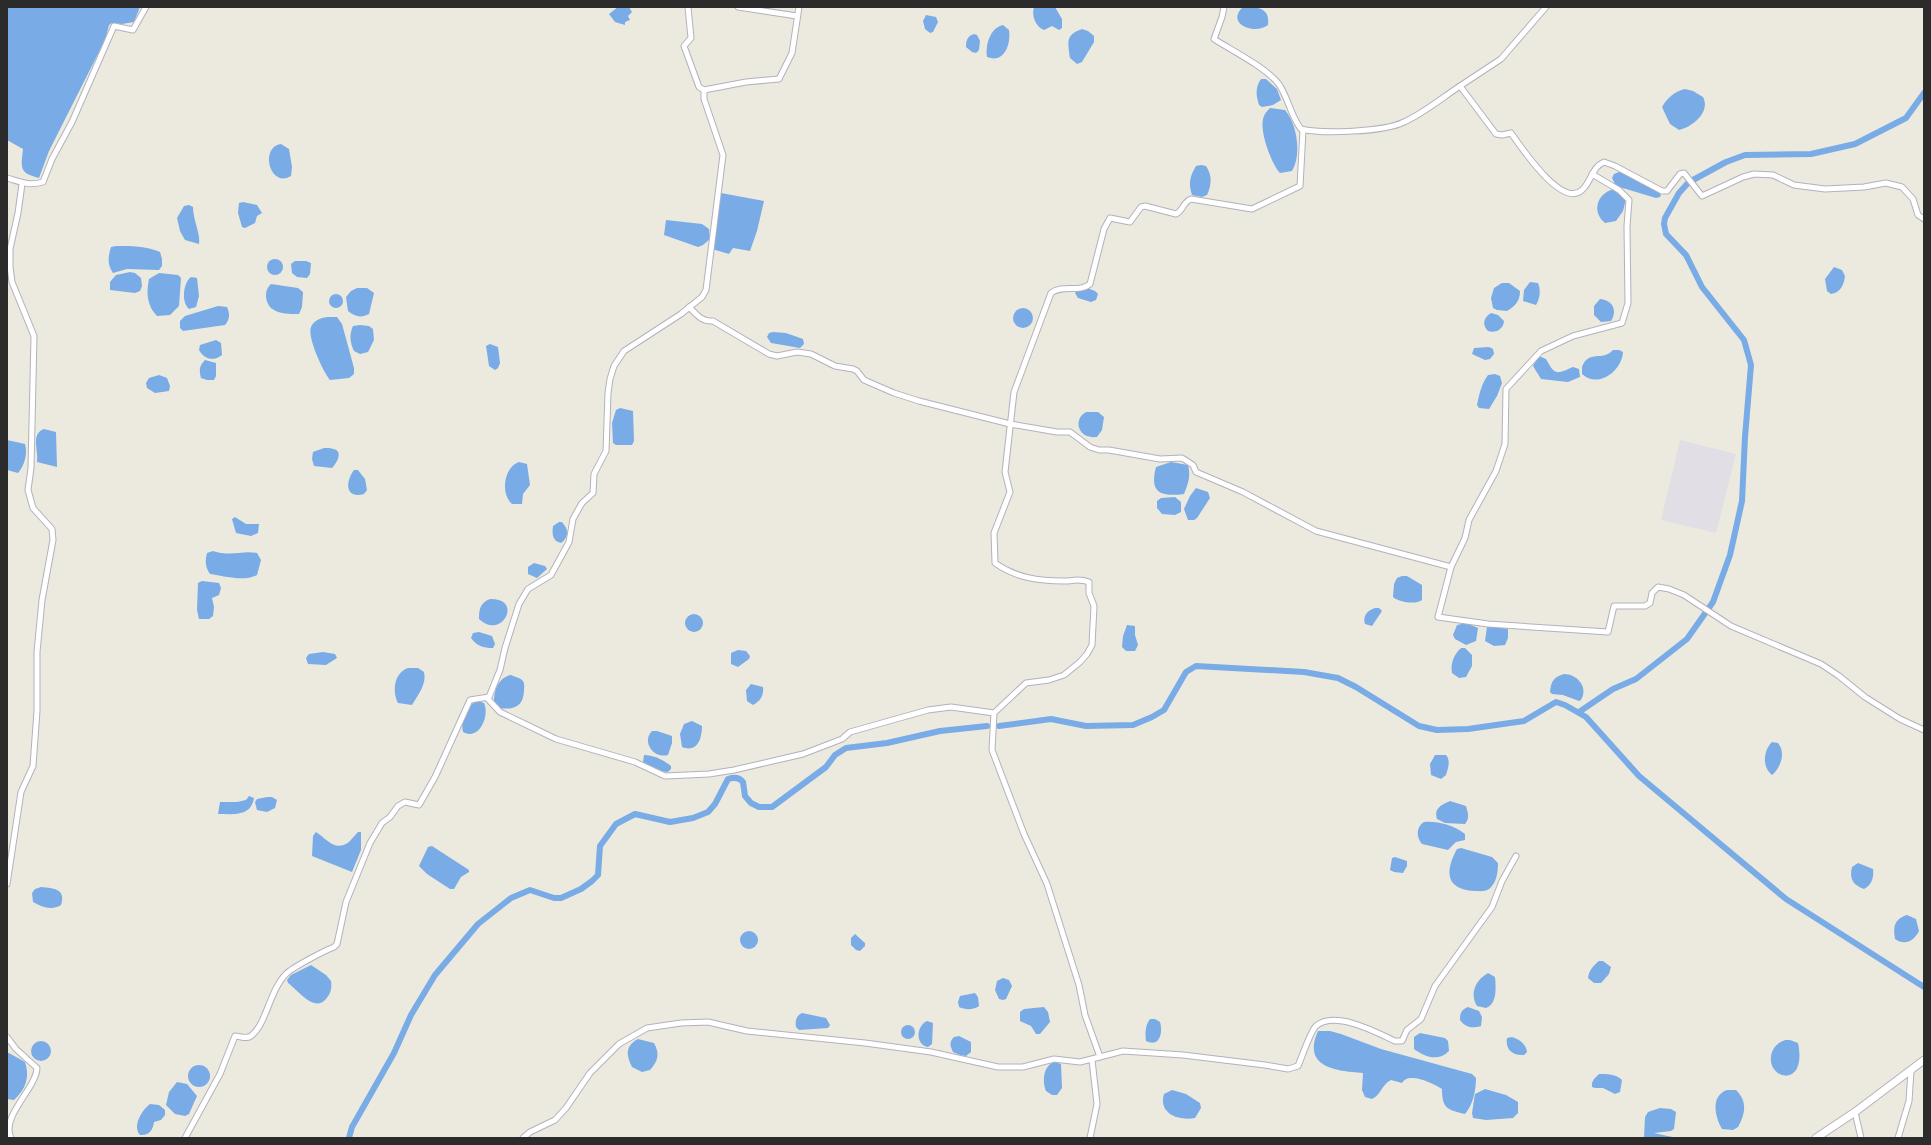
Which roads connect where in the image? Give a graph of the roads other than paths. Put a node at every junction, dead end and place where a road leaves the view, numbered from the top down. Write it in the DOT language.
graph roads {
  1 [pos="146,7"];
  2 [pos="688,7"];
  3 [pos="738,7"];
  4 [pos="799,7"];
  5 [pos="1224,7"];
  6 [pos="1546,7"];
  7 [pos="797,16"];
  8 [pos="1460,86"];
  9 [pos="704,90"];
  10 [pos="1303,130"];
  11 [pos="1592,174"];
  12 [pos="7,178"];
  13 [pos="22,184"];
  14 [pos="1924,219"];
  15 [pos="689,308"];
  16 [pos="1010,424"];
  17 [pos="1451,568"];
  18 [pos="488,698"];
  19 [pos="994,713"];
  20 [pos="1924,730"];
  21 [pos="1516,856"];
  22 [pos="7,884"];
  23 [pos="7,1038"];
  24 [pos="1100,1057"];
  25 [pos="1092,1060"];
  26 [pos="1924,1060"];
  27 [pos="1911,1071"];
  28 [pos="1855,1112"];
  29 [pos="11,1138"];
  30 [pos="185,1138"];
  31 [pos="523,1138"];
  32 [pos="1090,1138"];
  33 [pos="1816,1138"];
  34 [pos="1861,1138"];
  35 [pos="1898,1138"];
  1 -- 13 [label="street"];
  2 -- 9 [label="street"];
  3 -- 7 [label="street"];
  4 -- 7 [label="street"];
  5 -- 10 [label="street"];
  6 -- 8 [label="street"];
  7 -- 9 [label="street"];
  8 -- 10 [label="street"];
  8 -- 11 [label="street"];
  9 -- 15 [label="street"];
  10 -- 16 [label="street"];
  11 -- 14 [label="street"];
  11 -- 17 [label="street"];
  12 -- 13 [label="street"];
  13 -- 22 [label="street"];
  15 -- 16 [label="street"];
  15 -- 18 [label="street"];
  16 -- 17 [label="street"];
  16 -- 19 [label="street"];
  17 -- 20 [label="street"];
  18 -- 19 [label="street"];
  18 -- 30 [label="street"];
  19 -- 24 [label="street"];
  21 -- 24 [label="street"];
  23 -- 29 [label="street"];
  24 -- 25 [label="street"];
  25 -- 31 [label="street"];
  25 -- 32 [label="street"];
  26 -- 27 [label="main road"];
  27 -- 28 [label="main road"];
  27 -- 35 [label="street"];
  28 -- 33 [label="main road"];
  28 -- 34 [label="street"];
}
